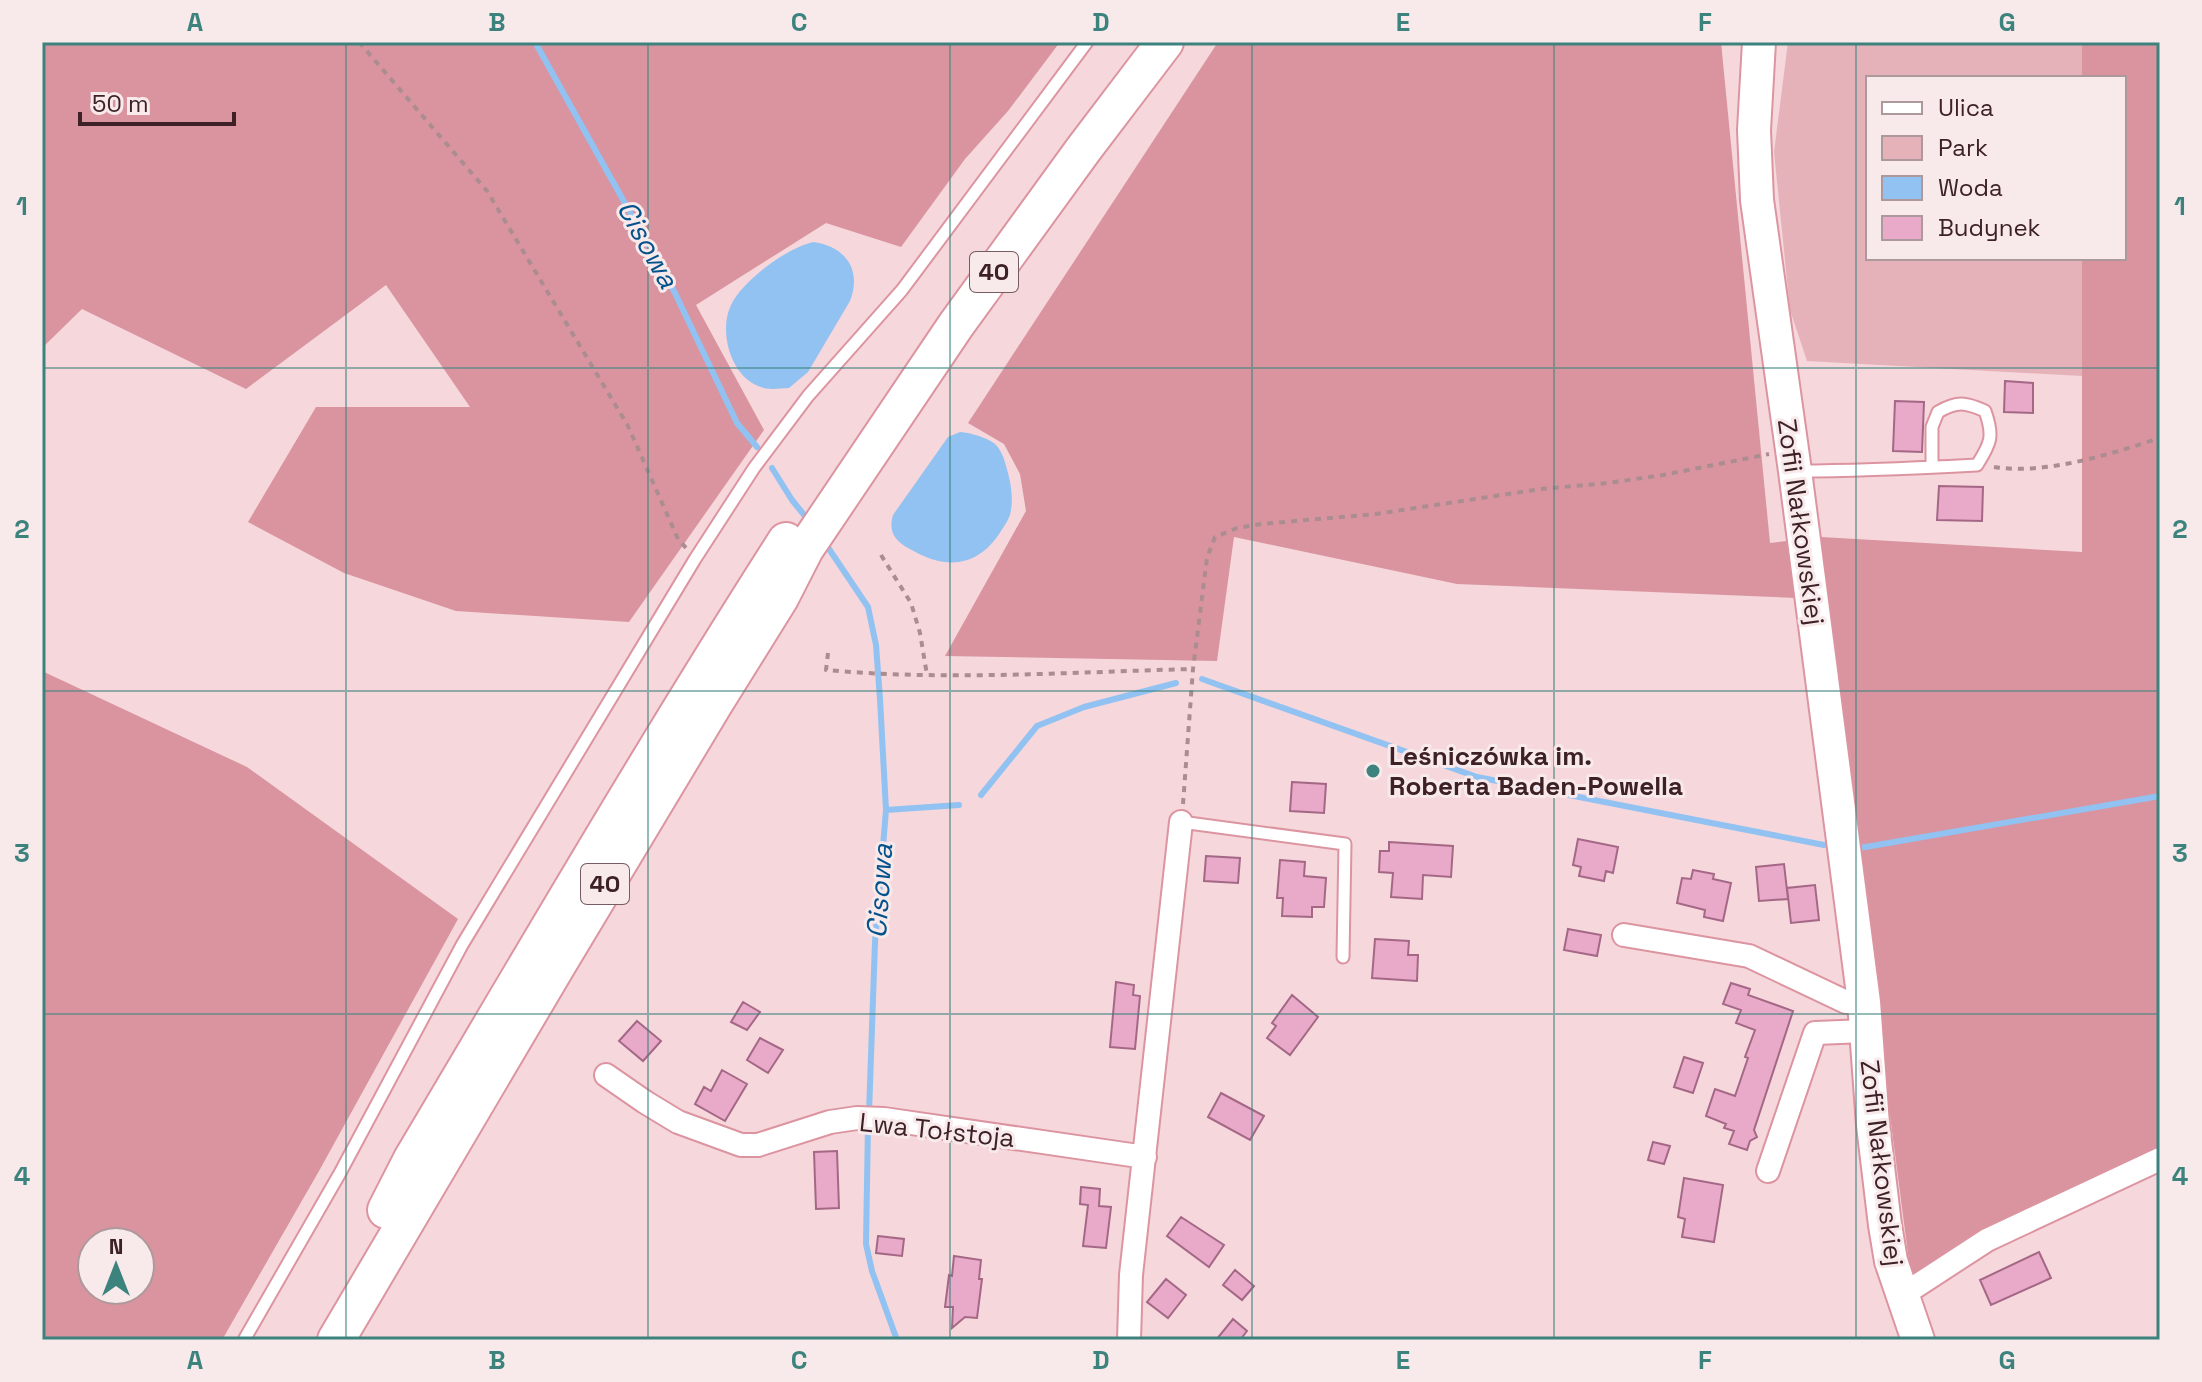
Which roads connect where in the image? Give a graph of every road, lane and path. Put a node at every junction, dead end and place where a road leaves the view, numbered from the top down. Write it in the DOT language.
graph roads {
  1 [pos="359,42"];
  2 [pos="1087,42"];
  3 [pos="1140,42"];
  4 [pos="1165,42"];
  5 [pos="1759,42"];
  6 [pos="2160,438"];
  7 [pos="1793,461"];
  8 [pos="1977,465"];
  9 [pos="1932,467"];
  10 [pos="824,500"];
  11 [pos="798,541"];
  12 [pos="881,555"];
  13 [pos="695,559"];
  14 [pos="828,653"];
  15 [pos="1193,669"];
  16 [pos="927,675"];
  17 [pos="1181,822"];
  18 [pos="1624,935"];
  19 [pos="1343,957"];
  20 [pos="1865,1016"];
  21 [pos="606,1075"];
  22 [pos="1145,1157"];
  23 [pos="2160,1159"];
  24 [pos="1768,1171"];
  25 [pos="1901,1296"];
  26 [pos="244,1340"];
  27 [pos="311,1340"];
  28 [pos="336,1340"];
  29 [pos="1129,1340"];
  30 [pos="1918,1340"];
  1 -- 13 [label="path"];
  2 -- 13 [label="lane"];
  3 -- 10 [label="main road, 40"];
  4 -- 10 [label="main road, 40"];
  5 -- 7 [label="street, Zofii Nałkowskiej"];
  6 -- 8 [label="path"];
  7 -- 9 [label="lane"];
  7 -- 15 [label="path"];
  7 -- 20 [label="street, Zofii Nałkowskiej"];
  8 -- 9 [label="lane"];
  8 -- 9 [label="lane"];
  10 -- 11 [label="main road, 40"];
  11 -- 27 [label="main road, 40"];
  11 -- 28 [label="main road, 40"];
  12 -- 16 [label="path"];
  13 -- 26 [label="lane"];
  14 -- 16 [label="path"];
  15 -- 16 [label="path"];
  15 -- 17 [label="path"];
  17 -- 19 [label="lane"];
  17 -- 22 [label="street"];
  18 -- 20 [label="street"];
  20 -- 24 [label="street, Zofii Nałkowskiej"];
  20 -- 25 [label="street, Zofii Nałkowskiej"];
  21 -- 22 [label="street, Lwa Tołstoja"];
  22 -- 29 [label="street"];
  23 -- 25 [label="street"];
  25 -- 30 [label="street, Zofii Nałkowskiej"];
}
